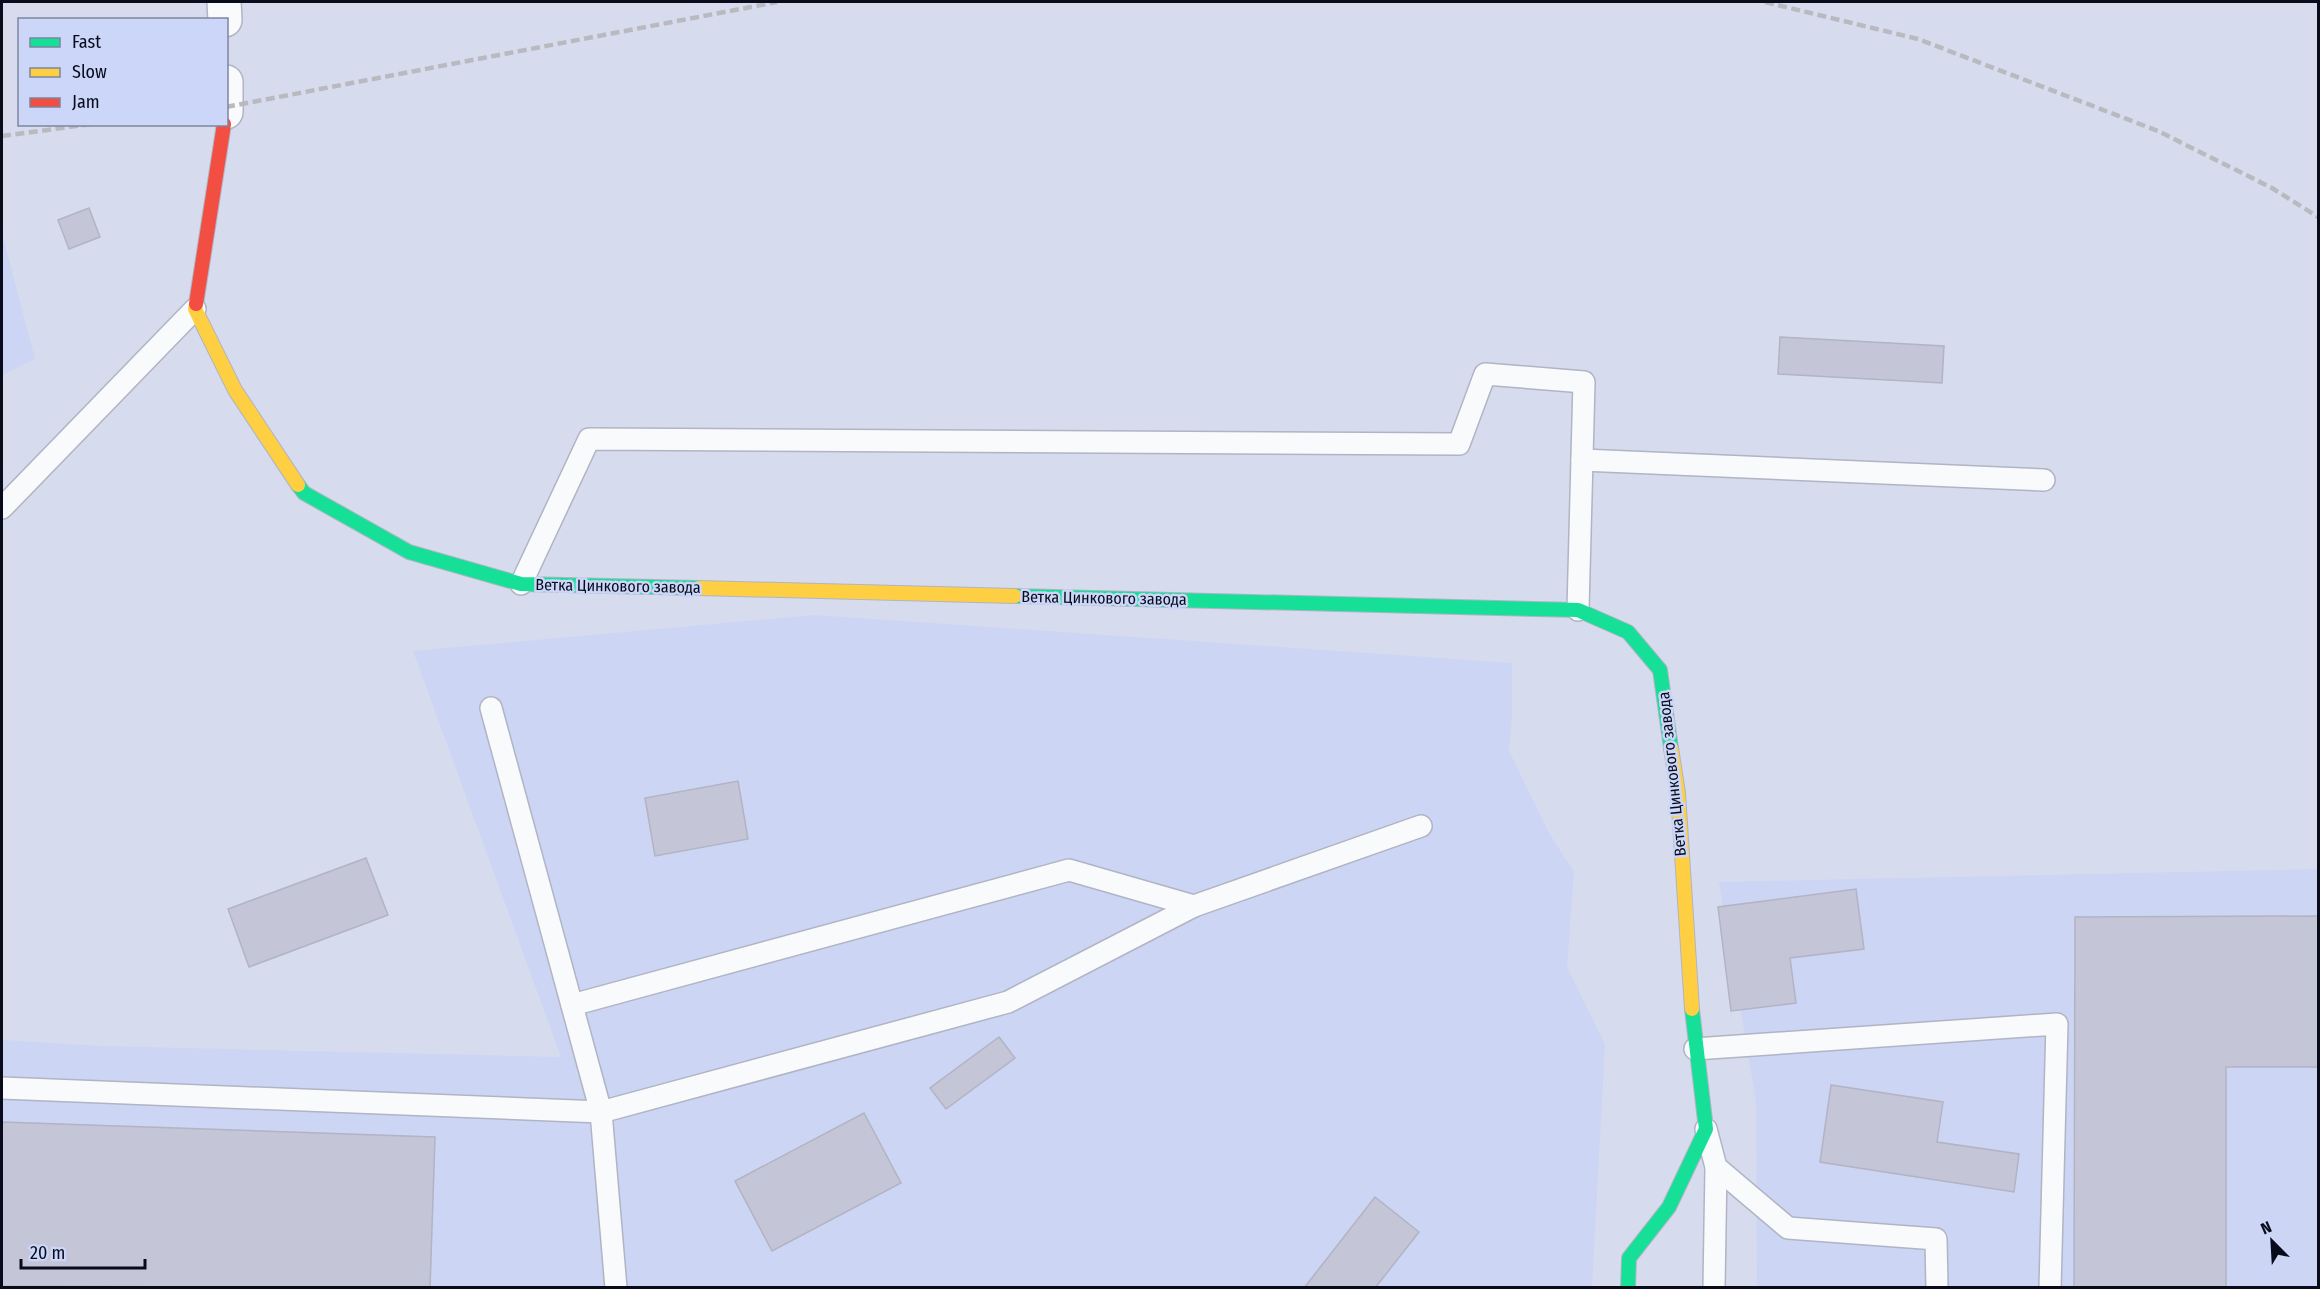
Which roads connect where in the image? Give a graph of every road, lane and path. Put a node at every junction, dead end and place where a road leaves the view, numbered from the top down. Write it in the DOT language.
graph roads {
  1 [pos="224,2"];
  2 [pos="225,18"];
  3 [pos="224,126"];
  4 [pos="195,309"];
  5 [pos="1582,460"];
  6 [pos="2044,480"];
  7 [pos="2,508"];
  8 [pos="521,584"];
  9 [pos="1578,610"];
  10 [pos="490,708"];
  11 [pos="1421,826"];
  12 [pos="1194,906"];
  13 [pos="572,1005"];
  14 [pos="1695,1049"];
  15 [pos="2,1088"];
  16 [pos="601,1112"];
  17 [pos="1706,1129"];
  18 [pos="1716,1167"];
  19 [pos="616,1287"];
  20 [pos="1628,1287"];
  21 [pos="1714,1287"];
  22 [pos="1937,1287"];
  23 [pos="2050,1287"];
  1 -- 2 [label="street"];
  3 -- 4 [label="street"];
  4 -- 7 [label="lane"];
  4 -- 8 [label="street, Ветка Цинкового завода"];
  5 -- 6 [label="lane"];
  5 -- 8 [label="lane"];
  5 -- 9 [label="lane"];
  8 -- 9 [label="street, Ветка Цинкового завода"];
  9 -- 14 [label="street, Ветка Цинкового завода"];
  10 -- 13 [label="lane"];
  11 -- 12 [label="lane"];
  12 -- 13 [label="lane"];
  12 -- 16 [label="lane"];
  13 -- 16 [label="lane"];
  14 -- 17 [label="street, Ветка Цинкового завода"];
  14 -- 23 [label="lane"];
  15 -- 16 [label="lane"];
  16 -- 19 [label="lane"];
  17 -- 18 [label="lane"];
  17 -- 20 [label="street"];
  18 -- 21 [label="lane"];
  18 -- 22 [label="lane"];
}
